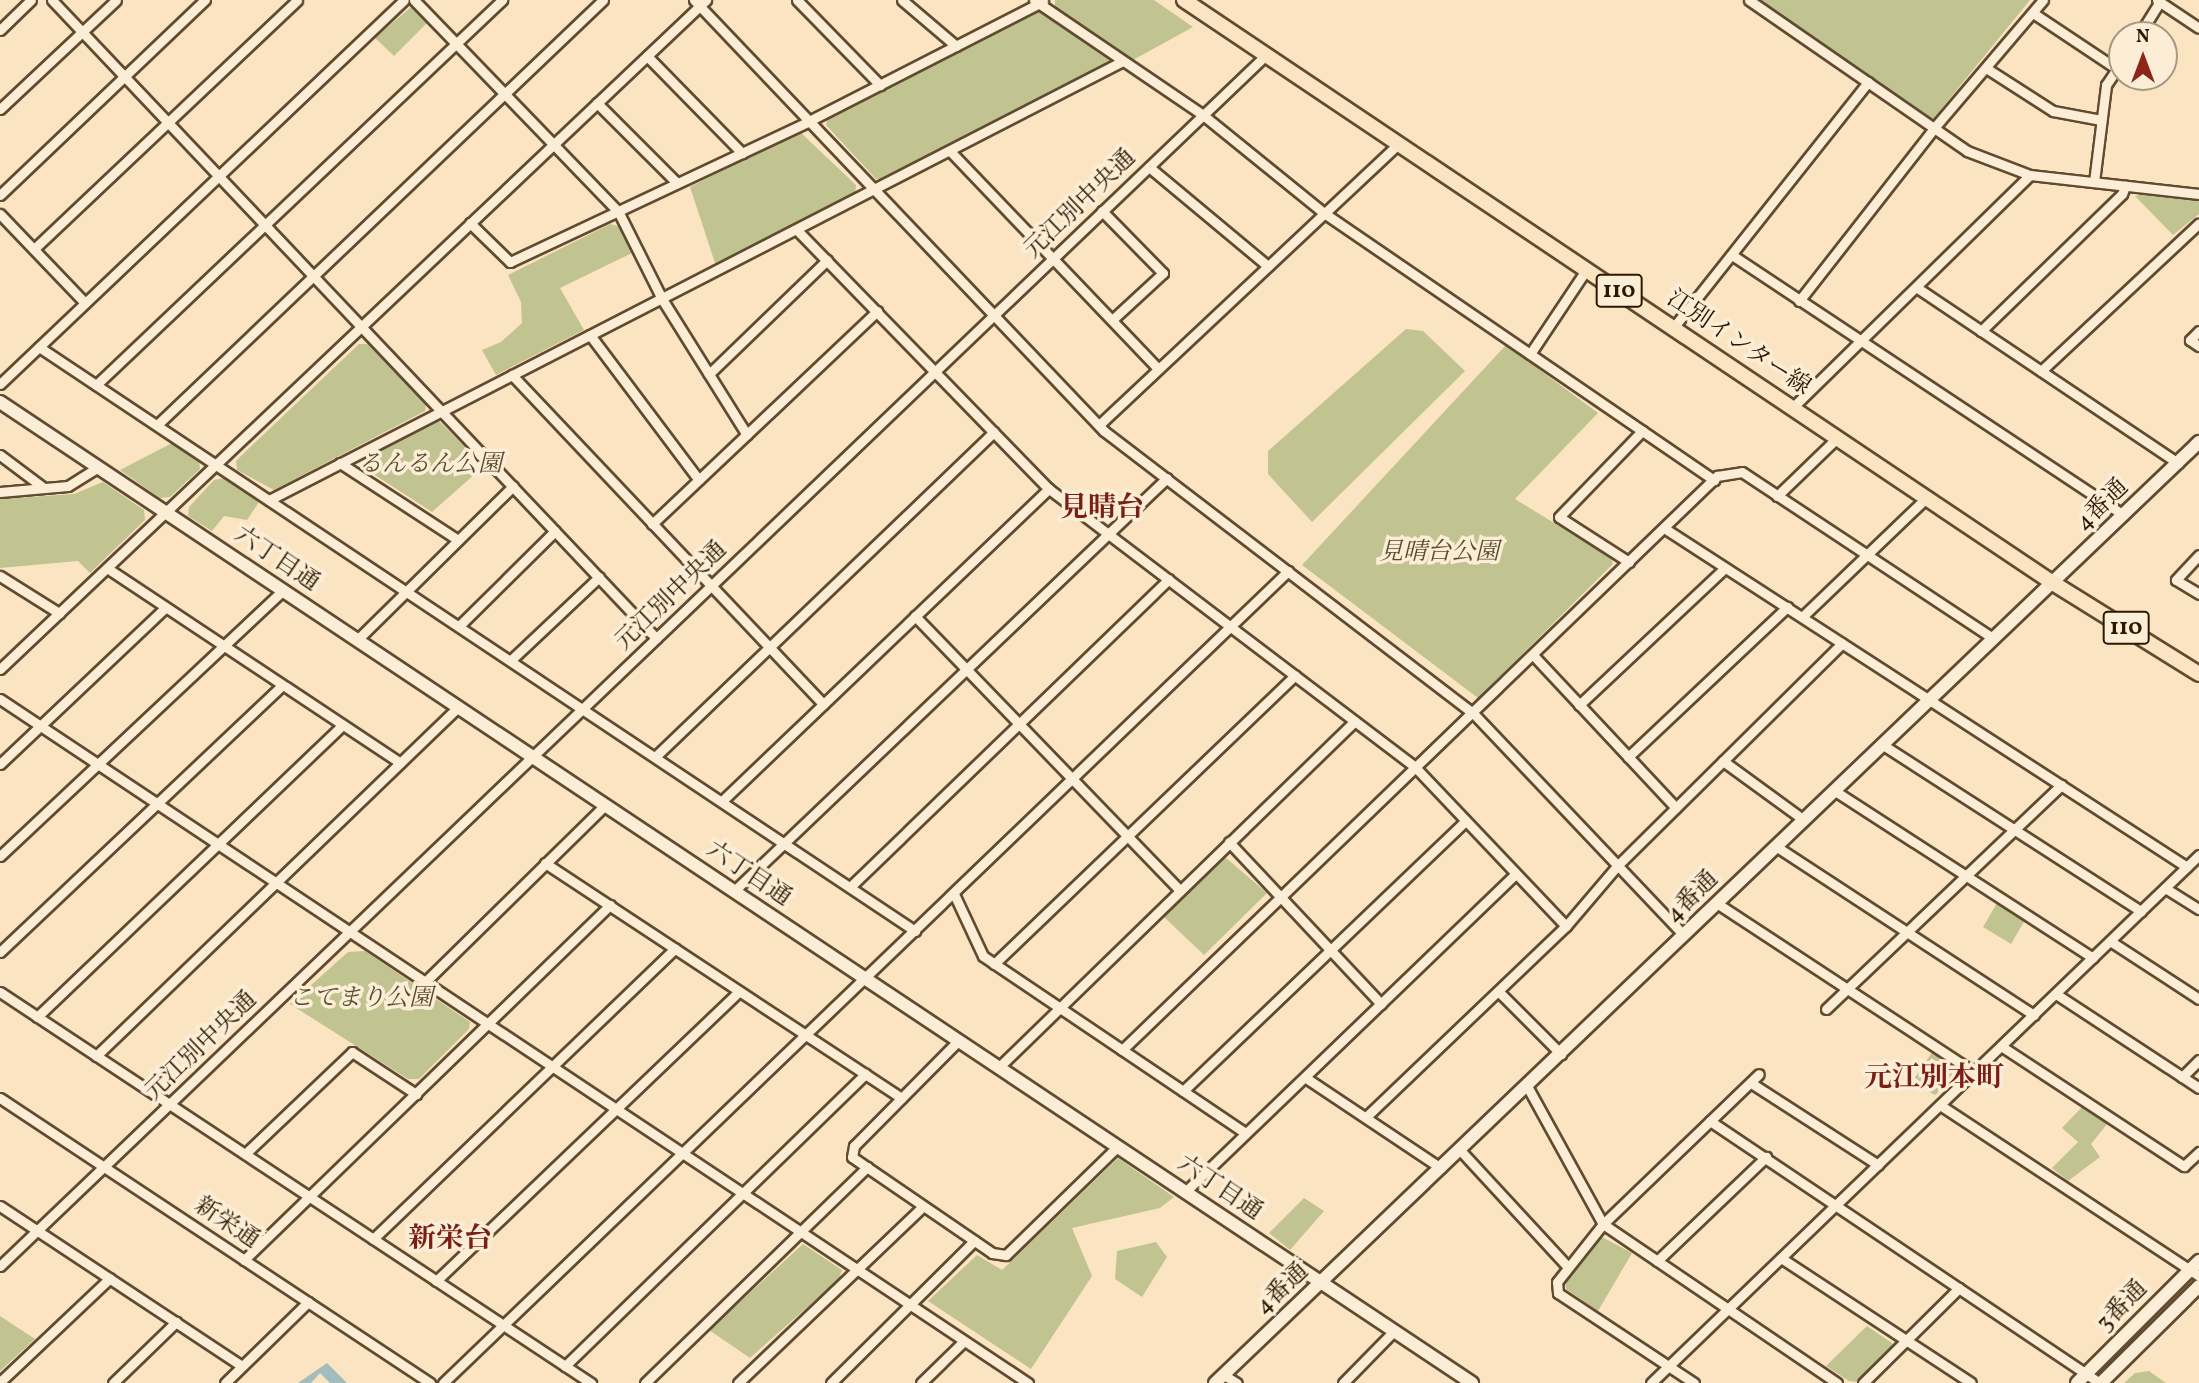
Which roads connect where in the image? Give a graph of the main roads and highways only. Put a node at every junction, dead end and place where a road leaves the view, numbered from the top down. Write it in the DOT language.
graph roads {
  1 [pos="1184,0"];
  2 [pos="2199,674"];
  1 -- 2 [label="main road, 江別インター線 / 110"];
}
